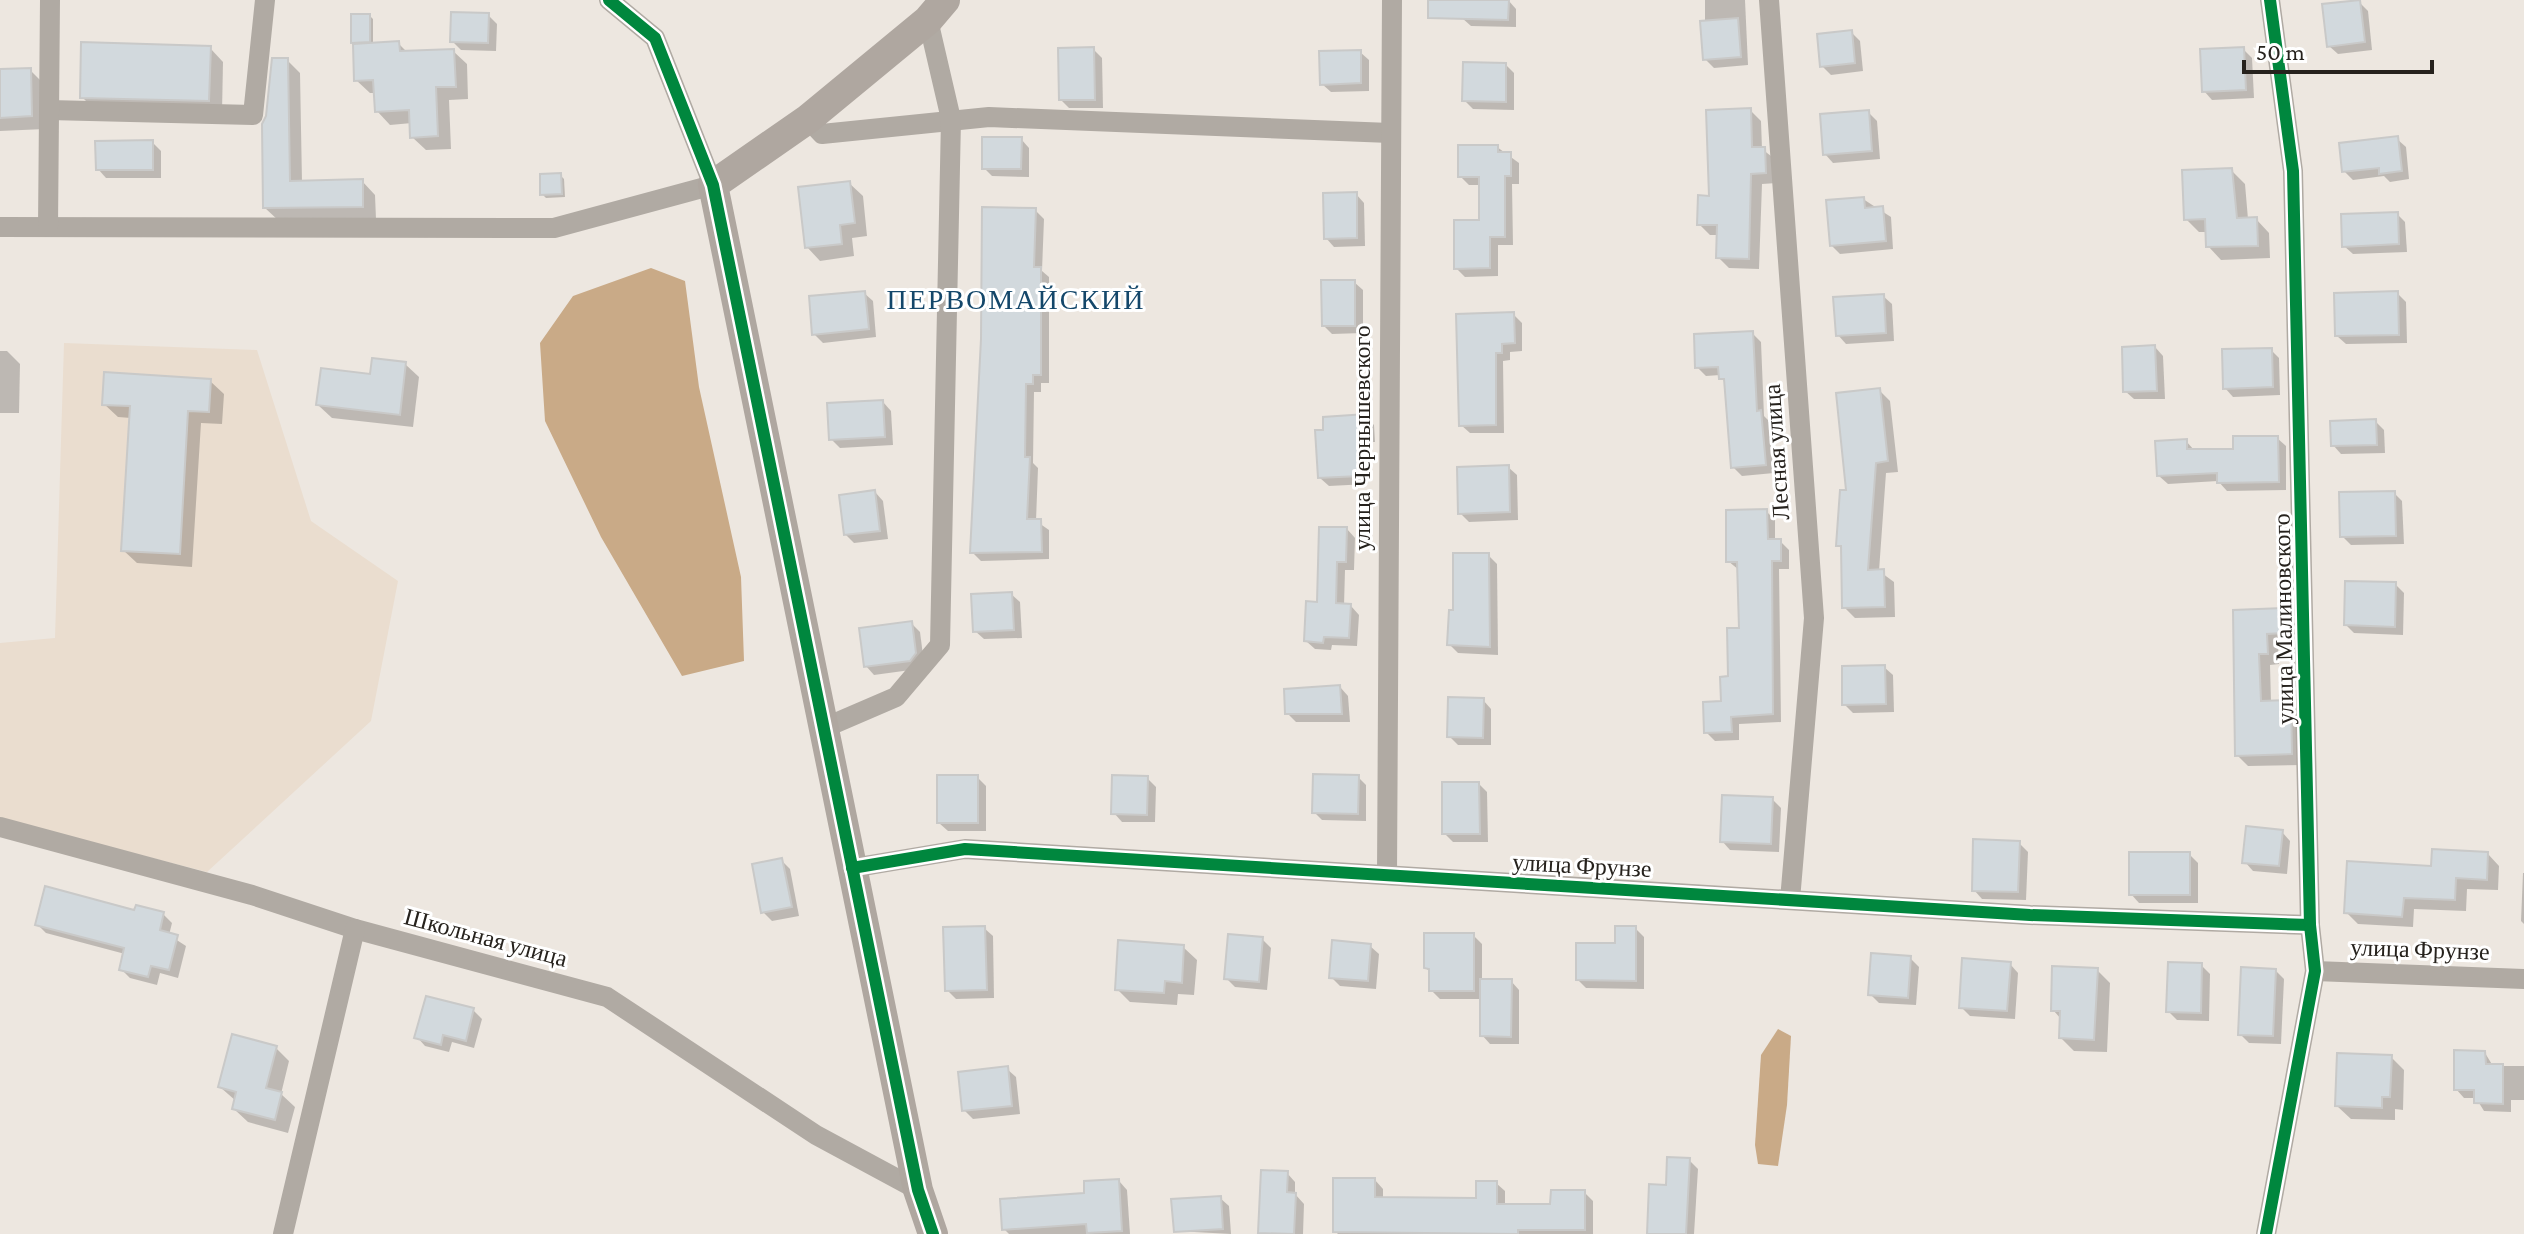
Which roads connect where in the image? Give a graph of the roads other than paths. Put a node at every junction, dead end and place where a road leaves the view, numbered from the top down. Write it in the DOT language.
graph roads {
  1 [pos="50,0"];
  2 [pos="265,0"];
  3 [pos="609,0"];
  4 [pos="1392,0"];
  5 [pos="1769,0"];
  6 [pos="2270,0"];
  7 [pos="936,10"];
  8 [pos="49,110"];
  9 [pos="808,119"];
  10 [pos="951,119"];
  11 [pos="1390,133"];
  12 [pos="713,185"];
  13 [pos="0,227"];
  14 [pos="48,227"];
  15 [pos="824,728"];
  16 [pos="0,827"];
  17 [pos="852,868"];
  18 [pos="1387,875"];
  19 [pos="1790,900"];
  20 [pos="2310,925"];
  21 [pos="355,929"];
  22 [pos="2315,971"];
  23 [pos="2524,979"];
  24 [pos="918,1190"];
  25 [pos="283,1234"];
  26 [pos="933,1234"];
  27 [pos="2266,1234"];
  1 -- 8 [label="street"];
  2 -- 8 [label="street"];
  3 -- 12 [label="street"];
  4 -- 11 [label="street, улица Чернышевского"];
  5 -- 19 [label="street, Лесная улица"];
  6 -- 20 [label="street, улица Малиновского"];
  7 -- 9 [label="street"];
  7 -- 10 [label="street"];
  8 -- 14 [label="street"];
  9 -- 10 [label="street"];
  9 -- 12 [label="street"];
  10 -- 11 [label="street"];
  10 -- 15 [label="street"];
  11 -- 18 [label="street, улица Чернышевского"];
  12 -- 14 [label="street"];
  12 -- 15 [label="street"];
  13 -- 14 [label="street"];
  15 -- 17 [label="street"];
  16 -- 21 [label="street, Школьная улица"];
  17 -- 18 [label="street, улица Фрунзе"];
  17 -- 24 [label="street"];
  18 -- 19 [label="street, улица Фрунзе"];
  19 -- 20 [label="street, улица Фрунзе"];
  20 -- 22 [label="street, улица Малиновского"];
  21 -- 24 [label="street, Школьная улица"];
  21 -- 25 [label="street"];
  22 -- 23 [label="street, улица Фрунзе"];
  22 -- 27 [label="street, улица Малиновского"];
  24 -- 26 [label="street"];
}
